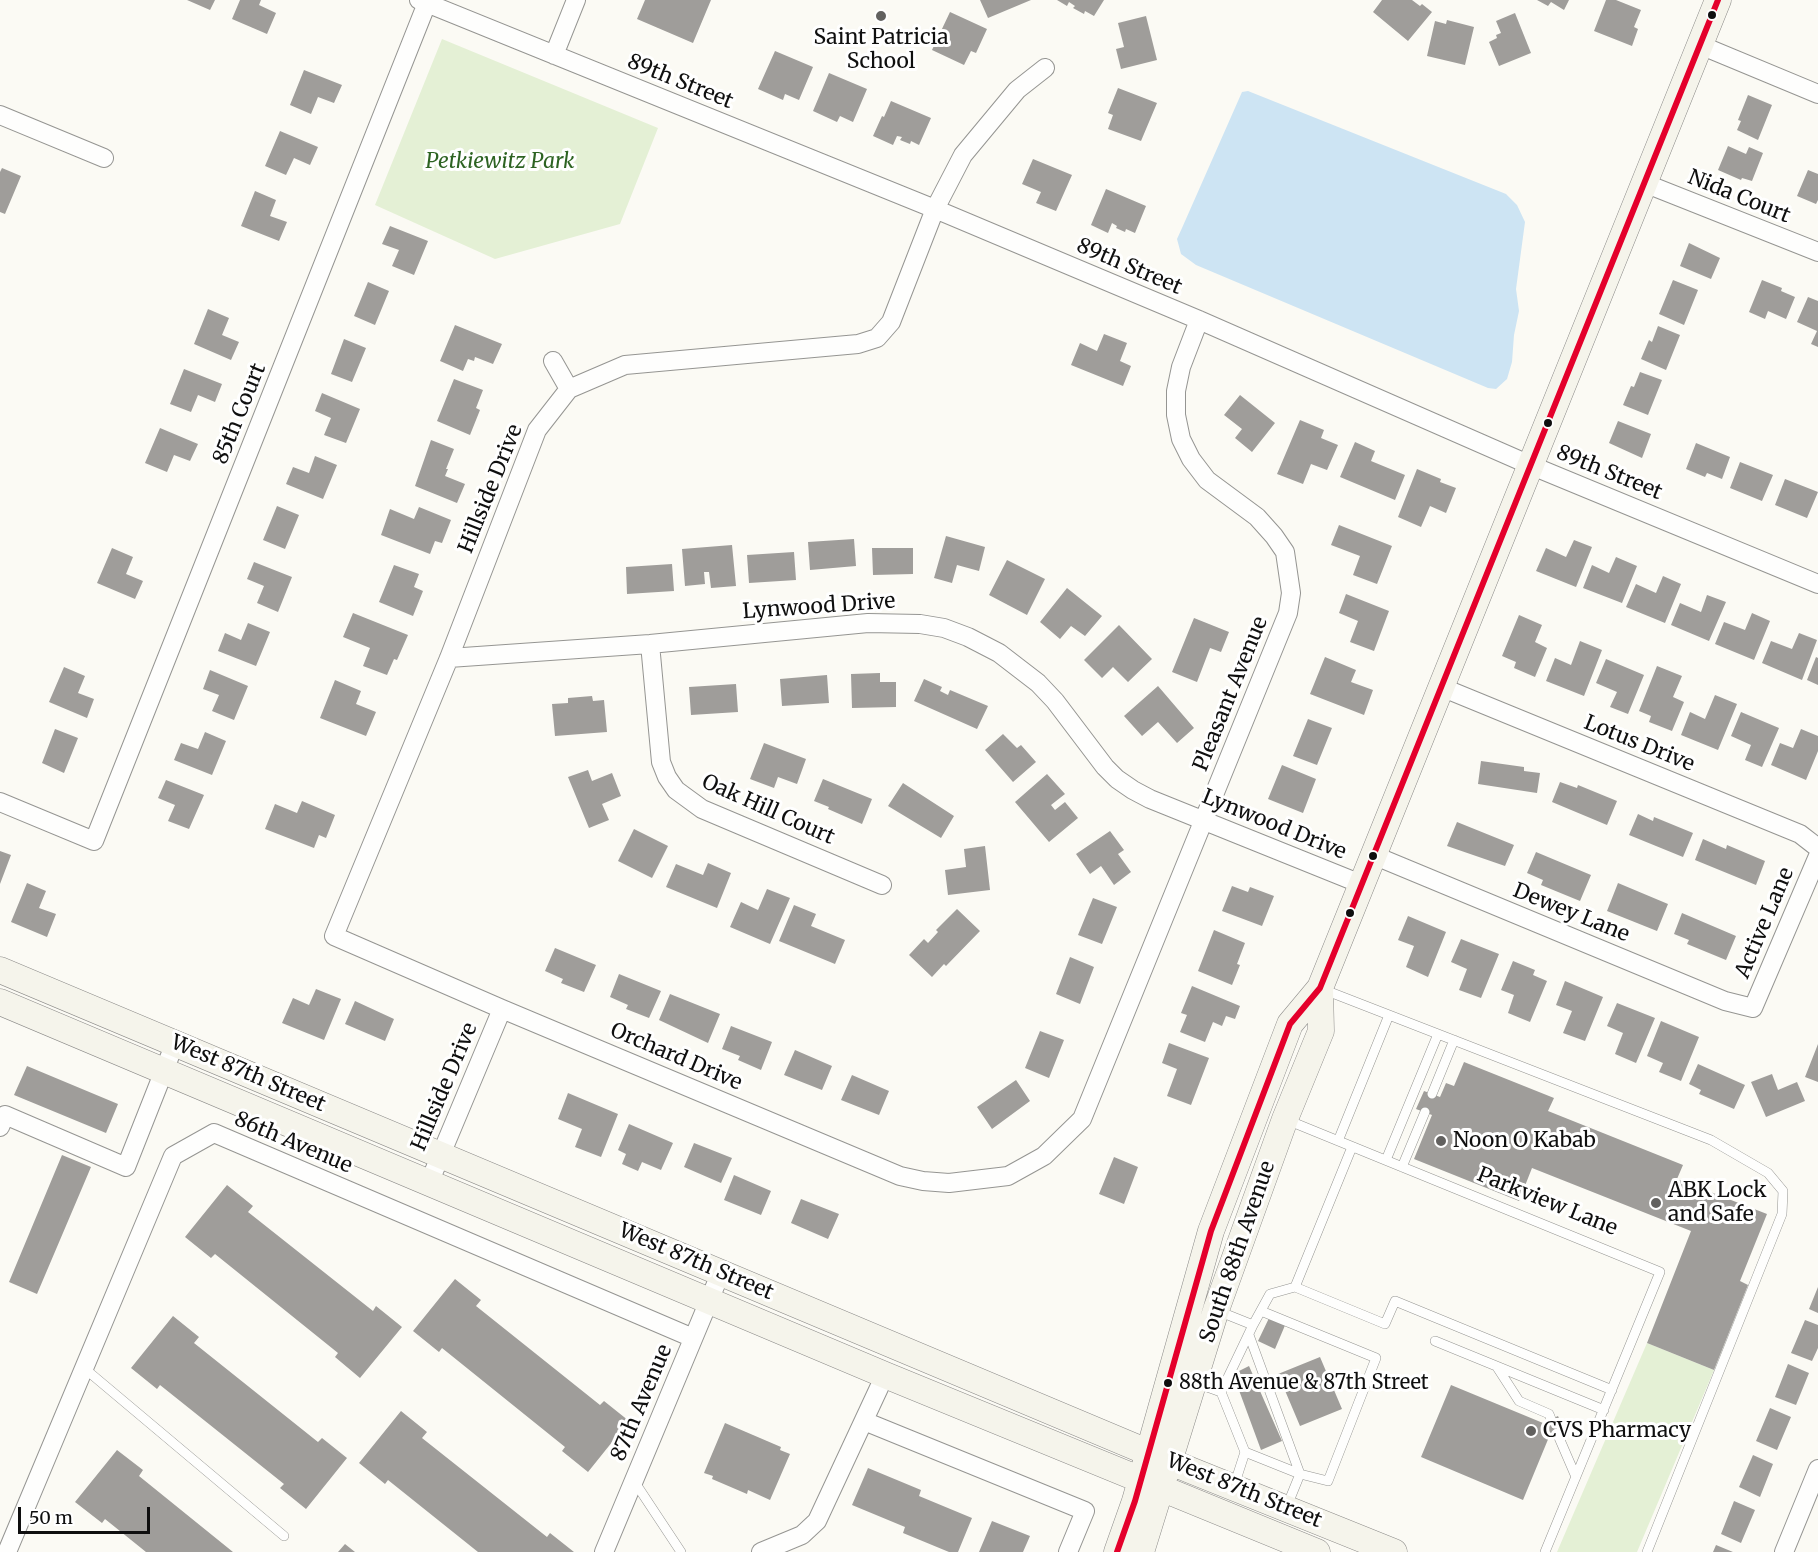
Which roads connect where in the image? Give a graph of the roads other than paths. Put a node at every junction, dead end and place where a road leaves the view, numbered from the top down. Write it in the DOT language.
graph roads {
  1 [pos="576,0"];
  2 [pos="1718,0"];
  3 [pos="423,2"];
  4 [pos="1700,45"];
  5 [pos="554,55"];
  6 [pos="1045,68"];
  7 [pos="1818,94"];
  8 [pos="0,115"];
  9 [pos="104,158"];
  10 [pos="1644,183"];
  11 [pos="934,209"];
  12 [pos="1818,252"];
  13 [pos="1199,320"];
  14 [pos="553,361"];
  15 [pos="569,389"];
  16 [pos="1530,465"];
  17 [pos="1818,584"];
  18 [pos="650,644"];
  19 [pos="449,658"];
  20 [pos="1441,687"];
  21 [pos="0,802"];
  22 [pos="1205,821"];
  23 [pos="1818,848"];
  24 [pos="1373,855"];
  25 [pos="1818,856"];
  26 [pos="1361,884"];
  27 [pos="882,885"];
  28 [pos="334,936"];
  29 [pos="0,970"];
  30 [pos="1320,988"];
  31 [pos="0,1002"];
  32 [pos="1753,1008"];
  33 [pos="502,1009"];
  34 [pos="1389,1015"];
  35 [pos="1438,1034"];
  36 [pos="1454,1040"];
  37 [pos="175,1043"];
  38 [pos="164,1070"];
  39 [pos="1432,1094"];
  40 [pos="1425,1113"];
  41 [pos="1285,1119"];
  42 [pos="0,1127"];
  43 [pos="1338,1141"];
  44 [pos="1352,1147"];
  45 [pos="441,1155"];
  46 [pos="1386,1160"];
  47 [pos="1402,1167"];
  48 [pos="1008,1176"];
  49 [pos="429,1183"];
  50 [pos="721,1272"];
  51 [pos="1295,1287"];
  52 [pos="709,1300"];
  53 [pos="1216,1310"];
  54 [pos="1261,1311"];
  55 [pos="1253,1325"];
  56 [pos="1249,1335"];
  57 [pos="693,1338"];
  58 [pos="1435,1341"];
  59 [pos="1497,1366"];
  60 [pos="84,1368"];
  61 [pos="885,1375"];
  62 [pos="1194,1382"];
  63 [pos="1612,1390"];
  64 [pos="1221,1392"];
  65 [pos="1604,1410"];
  66 [pos="1551,1419"];
  67 [pos="864,1421"];
  68 [pos="1557,1433"];
  69 [pos="1245,1452"];
  70 [pos="1158,1456"];
  71 [pos="1818,1469"];
  72 [pos="1300,1474"];
  73 [pos="1576,1477"];
  74 [pos="634,1481"];
  75 [pos="1150,1484"];
  76 [pos="1233,1487"];
  77 [pos="1286,1509"];
  78 [pos="284,1536"];
  79 [pos="7,1552"];
  80 [pos="604,1552"];
  81 [pos="681,1552"];
  82 [pos="761,1552"];
  83 [pos="1068,1552"];
  84 [pos="1118,1552"];
  85 [pos="1141,1552"];
  86 [pos="1317,1552"];
  87 [pos="1394,1552"];
  88 [pos="1545,1552"];
  89 [pos="1647,1552"];
  90 [pos="1784,1552"];
  1 -- 5 [label="street"];
  2 -- 4 [label="main road, South 88th Avenue"];
  3 -- 5 [label="street, 89th Street"];
  3 -- 21 [label="street, 85th Court"];
  4 -- 7 [label="street"];
  4 -- 10 [label="main road, South 88th Avenue"];
  5 -- 11 [label="street, 89th Street"];
  6 -- 11 [label="street, Hillside Drive"];
  8 -- 9 [label="street"];
  10 -- 12 [label="street, Nida Court"];
  10 -- 16 [label="main road, South 88th Avenue"];
  11 -- 13 [label="street, 89th Street"];
  11 -- 15 [label="street, Hillside Drive"];
  13 -- 16 [label="street, 89th Street"];
  13 -- 22 [label="street, Pleasant Avenue"];
  14 -- 15 [label="street"];
  15 -- 19 [label="street, Hillside Drive"];
  16 -- 17 [label="street, 89th Street"];
  16 -- 20 [label="main road, South 88th Avenue"];
  18 -- 19 [label="street, Lynwood Drive"];
  18 -- 22 [label="street, Lynwood Drive"];
  18 -- 27 [label="street, Oak Hill Court"];
  19 -- 28 [label="street, Hillside Drive"];
  20 -- 23 [label="street, Lotus Drive"];
  20 -- 24 [label="main road, South 88th Avenue"];
  22 -- 26 [label="street, Lynwood Drive"];
  22 -- 48 [label="street, Pleasant Avenue"];
  24 -- 26 [label="main road, South 88th Avenue"];
  24 -- 32 [label="street, Dewey Lane"];
  25 -- 32 [label="street, Active Lane"];
  26 -- 30 [label="main road, South 88th Avenue"];
  28 -- 33 [label="street, Orchard Drive"];
  29 -- 37 [label="main road, West 87th Street"];
  30 -- 34 [label="lane"];
  30 -- 41 [label="main road, South 88th Avenue"];
  30 -- 70 [label="main road, South 88th Avenue"];
  31 -- 38 [label="main road, West 87th Street"];
  33 -- 45 [label="street, Hillside Drive"];
  33 -- 48 [label="street, Orchard Drive"];
  34 -- 35 [label="lane"];
  34 -- 43 [label="lane"];
  35 -- 36 [label="lane"];
  35 -- 46 [label="lane"];
  36 -- 39 [label="lane"];
  36 -- 89 [label="lane"];
  37 -- 38 [label="street"];
  37 -- 45 [label="main road, West 87th Street"];
  38 -- 42 [label="street"];
  38 -- 49 [label="main road, West 87th Street"];
  40 -- 47 [label="lane"];
  41 -- 43 [label="lane, Parkview Lane"];
  41 -- 53 [label="main road, South 88th Avenue"];
  43 -- 44 [label="lane, Parkview Lane"];
  44 -- 46 [label="lane, Parkview Lane"];
  44 -- 51 [label="lane"];
  45 -- 49 [label="street, Hillside Drive"];
  45 -- 50 [label="main road, West 87th Street"];
  46 -- 47 [label="lane, Parkview Lane"];
  47 -- 63 [label="lane, Parkview Lane"];
  49 -- 52 [label="main road, West 87th Street"];
  50 -- 52 [label="street, 87th Avenue"];
  50 -- 70 [label="main road, West 87th Street"];
  51 -- 54 [label="lane"];
  51 -- 63 [label="lane"];
  52 -- 57 [label="street, 87th Avenue"];
  52 -- 61 [label="main road, West 87th Street"];
  53 -- 55 [label="lane"];
  53 -- 62 [label="main road, South 88th Avenue"];
  54 -- 55 [label="lane"];
  54 -- 72 [label="lane"];
  55 -- 56 [label="lane"];
  56 -- 64 [label="lane"];
  56 -- 72 [label="lane"];
  57 -- 60 [label="street, 86th Avenue"];
  57 -- 74 [label="street, 87th Avenue"];
  58 -- 59 [label="lane"];
  59 -- 65 [label="lane"];
  59 -- 66 [label="lane"];
  60 -- 78 [label="lane"];
  60 -- 79 [label="street, 86th Avenue"];
  61 -- 67 [label="street"];
  61 -- 75 [label="main road, West 87th Street"];
  62 -- 64 [label="lane"];
  62 -- 70 [label="main road, South 88th Avenue"];
  63 -- 65 [label="lane"];
  64 -- 69 [label="lane"];
  65 -- 73 [label="lane"];
  67 -- 82 [label="street"];
  67 -- 83 [label="street"];
  68 -- 73 [label="lane"];
  69 -- 72 [label="lane"];
  69 -- 76 [label="lane"];
  70 -- 75 [label="main road, South 88th Avenue"];
  70 -- 76 [label="main road, West 87th Street"];
  71 -- 90 [label="street"];
  72 -- 77 [label="lane"];
  73 -- 88 [label="lane"];
  74 -- 80 [label="street, 87th Avenue"];
  74 -- 81 [label="lane"];
  75 -- 84 [label="main road, South 88th Avenue"];
  75 -- 85 [label="main road, South 88th Avenue"];
  75 -- 86 [label="main road, West 87th Street"];
  76 -- 77 [label="main road, West 87th Street"];
  77 -- 87 [label="main road, West 87th Street"];
}
